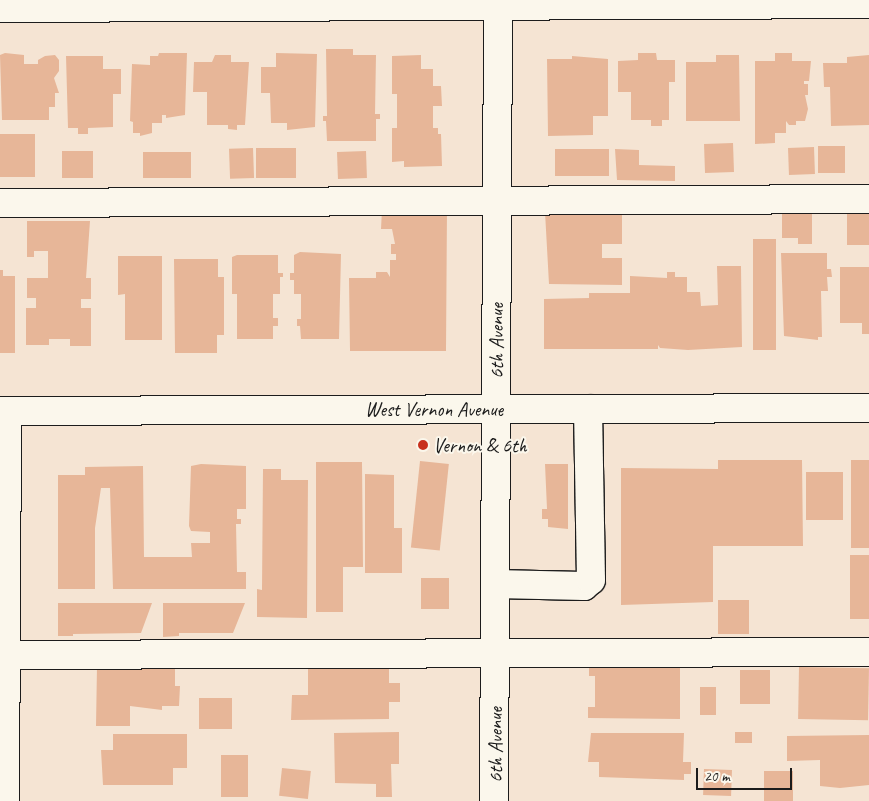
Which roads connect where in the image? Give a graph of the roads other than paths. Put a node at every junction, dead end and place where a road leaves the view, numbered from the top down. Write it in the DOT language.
graph roads {
  1 [pos="498,3"];
  2 [pos="869,4"];
  3 [pos="0,8"];
  4 [pos="869,199"];
  5 [pos="497,200"];
  6 [pos="0,203"];
  7 [pos="869,408"];
  8 [pos="496,409"];
  9 [pos="588,409"];
  10 [pos="4,411"];
  11 [pos="495,584"];
  12 [pos="869,652"];
  13 [pos="495,653"];
  14 [pos="3,655"];
  15 [pos="5,801"];
  16 [pos="494,801"];
  1 -- 2 [label="street"];
  1 -- 3 [label="street"];
  1 -- 5 [label="street, 6th Avenue"];
  4 -- 5 [label="street"];
  5 -- 6 [label="street"];
  5 -- 8 [label="street, 6th Avenue"];
  7 -- 9 [label="street, West Vernon Avenue"];
  8 -- 9 [label="street, West Vernon Avenue"];
  8 -- 10 [label="street, West Vernon Avenue"];
  8 -- 11 [label="street, 6th Avenue"];
  9 -- 11 [label="street"];
  10 -- 14 [label="street"];
  11 -- 13 [label="street, 6th Avenue"];
  12 -- 13 [label="street"];
  13 -- 14 [label="street"];
  13 -- 16 [label="street, 6th Avenue"];
  14 -- 15 [label="street"];
}
